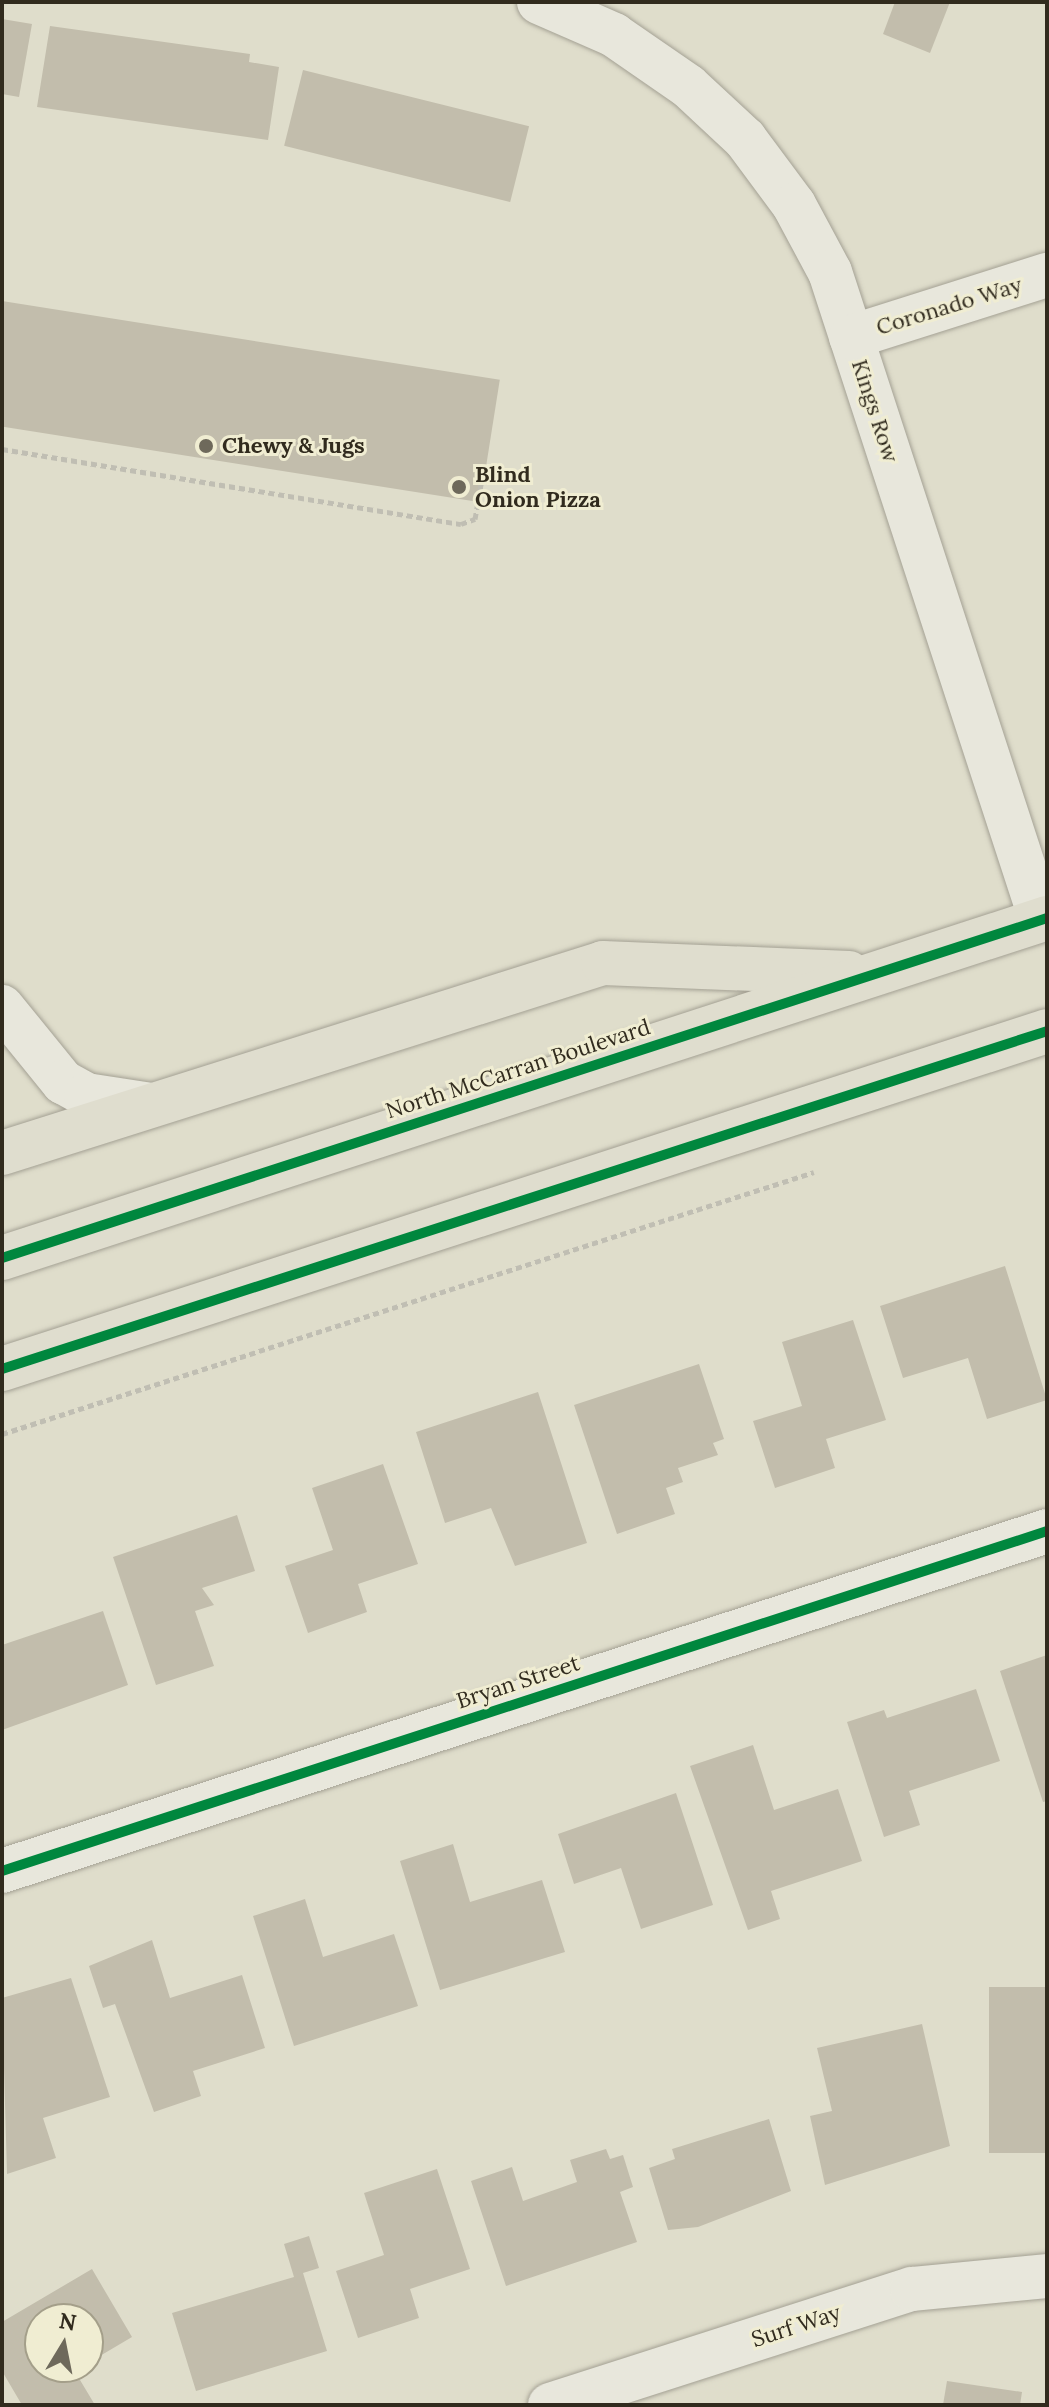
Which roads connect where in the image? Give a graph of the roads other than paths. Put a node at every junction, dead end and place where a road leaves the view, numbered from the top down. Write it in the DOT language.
graph roads {
  1 [pos="539,2"];
  2 [pos="1047,275"];
  3 [pos="851,337"];
  4 [pos="1045,925"];
  5 [pos="872,975"];
  6 [pos="2,1007"];
  7 [pos="1047,1031"];
  8 [pos="151,1105"];
  9 [pos="2,1153"];
  10 [pos="2,1258"];
  11 [pos="2,1369"];
  12 [pos="1047,1531"];
  13 [pos="2,1871"];
  14 [pos="1047,2276"];
  15 [pos="550,2405"];
  1 -- 3 [label="street, Kings Row"];
  2 -- 3 [label="street, Coronado Way"];
  3 -- 4 [label="street, Kings Row"];
  4 -- 5 [label="main road, North McCarran Boulevard"];
  5 -- 8 [label="main road"];
  5 -- 10 [label="main road, North McCarran Boulevard"];
  6 -- 8 [label="street"];
  7 -- 11 [label="main road"];
  8 -- 9 [label="main road"];
  12 -- 13 [label="street, Bryan Street"];
  14 -- 15 [label="street, Surf Way"];
}
